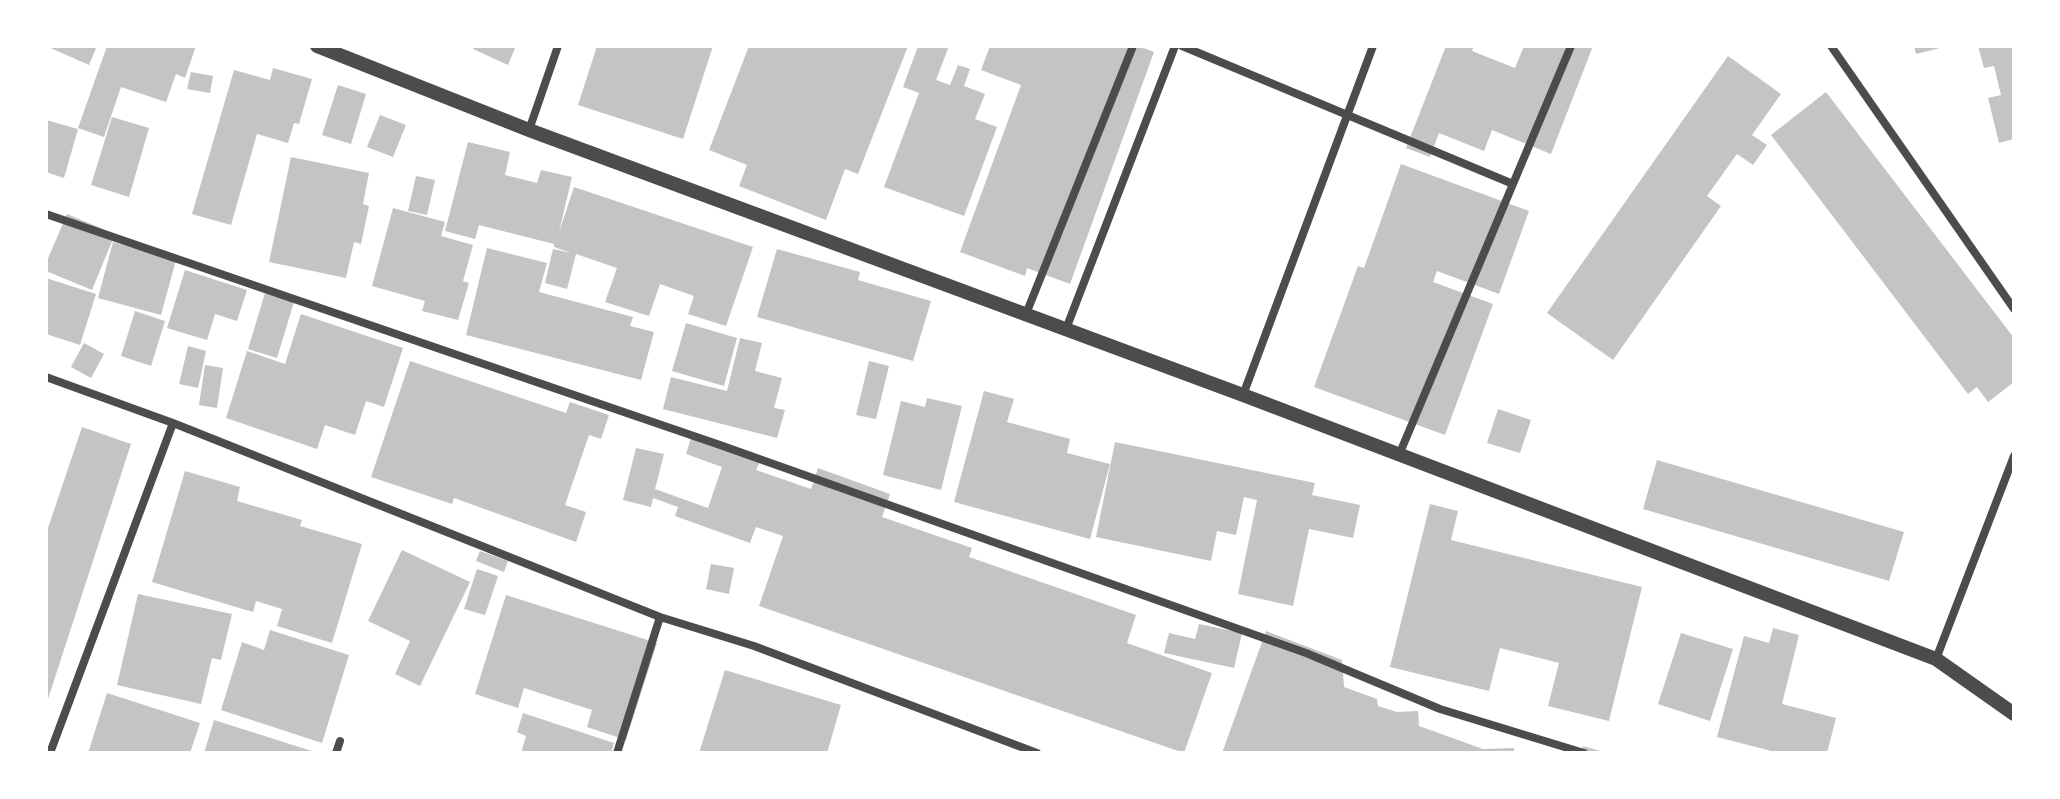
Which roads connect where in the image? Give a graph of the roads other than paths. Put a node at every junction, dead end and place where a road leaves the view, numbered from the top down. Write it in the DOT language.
graph roads {
  1 [pos="317,46"];
  2 [pos="558,46"];
  3 [pos="1133,46"];
  4 [pos="1175,46"];
  5 [pos="1182,46"];
  6 [pos="1373,46"];
  7 [pos="1571,46"];
  8 [pos="1831,46"];
  9 [pos="1347,115"];
  10 [pos="529,130"];
  11 [pos="1513,184"];
  12 [pos="46,214"];
  13 [pos="2014,309"];
  14 [pos="1026,314"];
  15 [pos="1066,329"];
  16 [pos="46,377"];
  17 [pos="1243,395"];
  18 [pos="173,423"];
  19 [pos="1399,455"];
  20 [pos="2014,456"];
  21 [pos="660,617"];
  22 [pos="1936,659"];
  23 [pos="2014,714"];
  24 [pos="340,741"];
  25 [pos="50,753"];
  26 [pos="336,753"];
  27 [pos="617,753"];
  28 [pos="1037,753"];
  29 [pos="1584,753"];
  1 -- 10 [label="street"];
  2 -- 10 [label="street"];
  3 -- 14 [label="street"];
  4 -- 15 [label="street"];
  5 -- 9 [label="street"];
  6 -- 9 [label="street"];
  7 -- 11 [label="street"];
  8 -- 13 [label="street"];
  9 -- 11 [label="street"];
  9 -- 17 [label="street"];
  10 -- 14 [label="street"];
  11 -- 19 [label="street"];
  12 -- 29 [label="street"];
  14 -- 15 [label="street"];
  15 -- 17 [label="street"];
  16 -- 18 [label="street"];
  17 -- 19 [label="street"];
  18 -- 21 [label="street"];
  18 -- 25 [label="street"];
  19 -- 22 [label="street"];
  20 -- 22 [label="street"];
  21 -- 27 [label="street"];
  21 -- 28 [label="street"];
  22 -- 23 [label="street"];
  24 -- 26 [label="street"];
}
